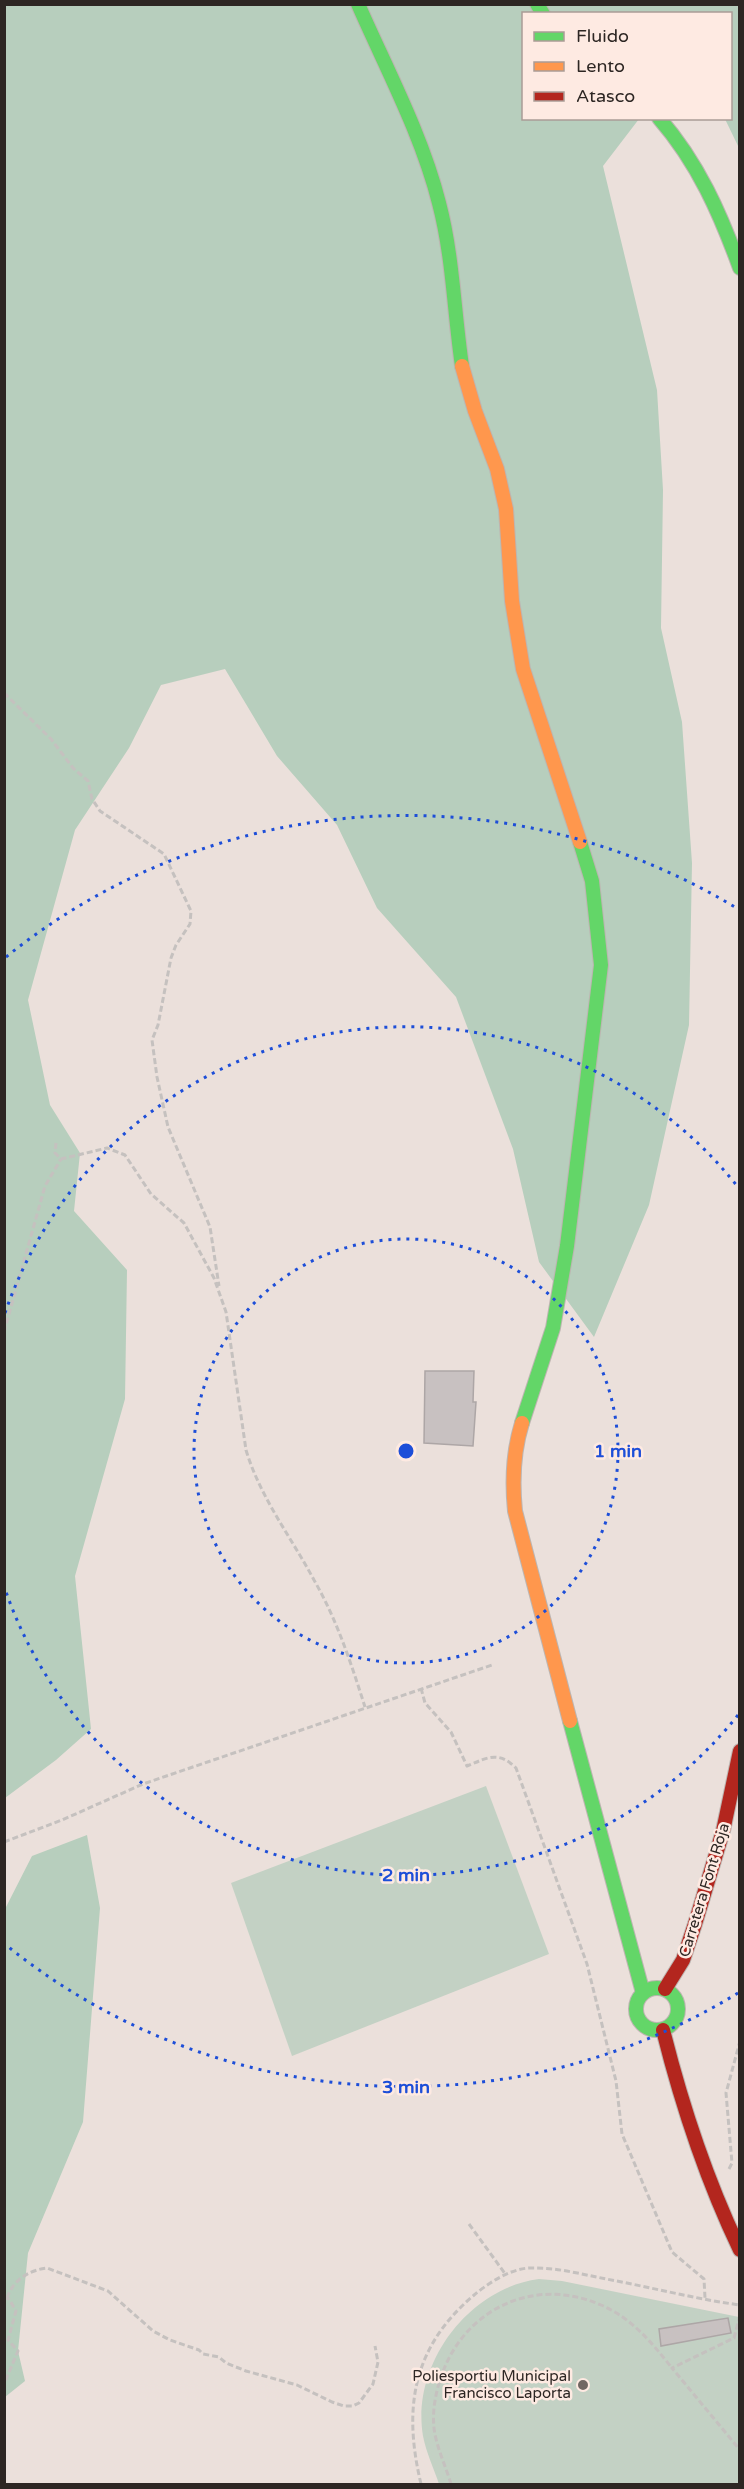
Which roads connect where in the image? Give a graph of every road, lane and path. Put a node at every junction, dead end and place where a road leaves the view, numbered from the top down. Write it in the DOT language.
graph roads {
  1 [pos="358,4"];
  2 [pos="661,120"];
  3 [pos="740,268"];
  4 [pos="4,693"];
  5 [pos="56,1143"];
  6 [pos="61,1159"];
  7 [pos="220,1291"];
  8 [pos="4,1332"];
  9 [pos="492,1665"];
  10 [pos="421,1688"];
  11 [pos="365,1707"];
  12 [pos="740,1751"];
  13 [pos="4,1842"];
  14 [pos="665,1989"];
  15 [pos="643,1993"];
  16 [pos="663,2030"];
  17 [pos="740,2041"];
  18 [pos="728,2171"];
  19 [pos="469,2224"];
  20 [pos="740,2250"];
  21 [pos="506,2275"];
  22 [pos="6,2297"];
  23 [pos="705,2298"];
  24 [pos="740,2305"];
  25 [pos="740,2315"];
  26 [pos="375,2346"];
  27 [pos="672,2368"];
  28 [pos="4,2384"];
  29 [pos="740,2450"];
  30 [pos="421,2484"];
  31 [pos="451,2484"];
  1 -- 15 [label="street"];
  2 -- 3 [label="street"];
  4 -- 7 [label="path"];
  5 -- 6 [label="path"];
  6 -- 7 [label="path"];
  6 -- 8 [label="path"];
  7 -- 11 [label="path"];
  9 -- 10 [label="path"];
  10 -- 11 [label="path"];
  10 -- 23 [label="path"];
  11 -- 13 [label="path"];
  12 -- 14 [label="street, Carretera Font Roja"];
  14 -- 15 [label="street"];
  14 -- 16 [label="street"];
  15 -- 16 [label="street"];
  16 -- 20 [label="street"];
  17 -- 18 [label="path"];
  19 -- 21 [label="path"];
  21 -- 23 [label="path"];
  21 -- 30 [label="path"];
  22 -- 26 [label="path"];
  22 -- 28 [label="path"];
  23 -- 24 [label="path"];
  25 -- 27 [label="path"];
  27 -- 29 [label="path"];
  27 -- 31 [label="path"];
}
